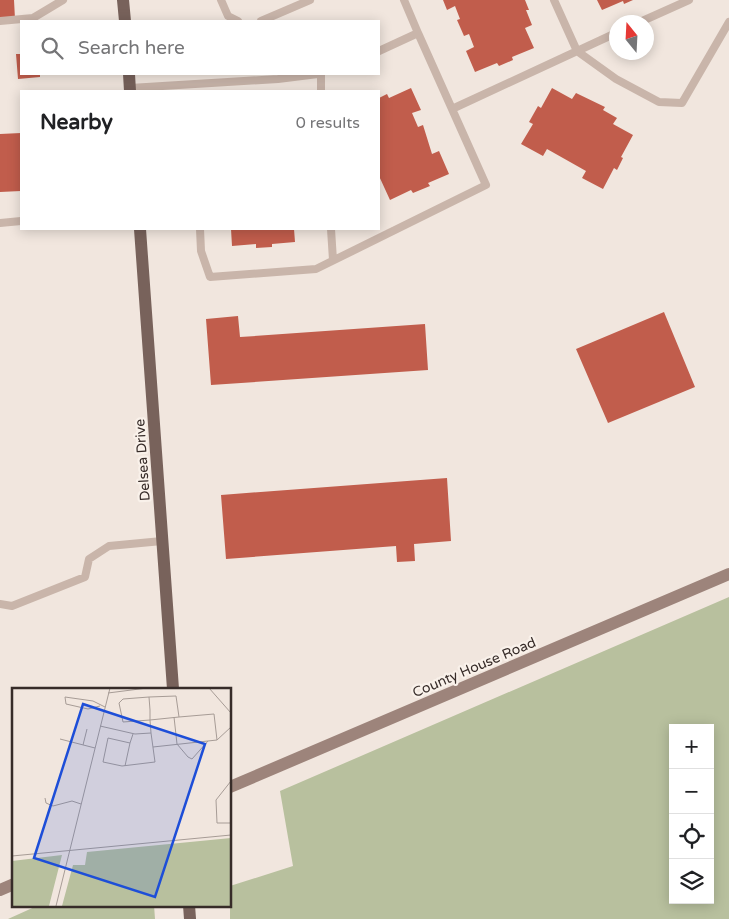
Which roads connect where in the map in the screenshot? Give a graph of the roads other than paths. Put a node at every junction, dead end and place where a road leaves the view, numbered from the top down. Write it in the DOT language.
graph roads {
  1 [pos="63,0"];
  2 [pos="123,0"];
  3 [pos="221,0"];
  4 [pos="310,0"];
  5 [pos="404,0"];
  6 [pos="554,0"];
  7 [pos="689,0"];
  8 [pos="654,16"];
  9 [pos="125,20"];
  10 [pos="236,20"];
  11 [pos="262,20"];
  12 [pos="0,22"];
  13 [pos="729,22"];
  14 [pos="418,33"];
  15 [pos="609,36"];
  16 [pos="380,51"];
  17 [pos="577,51"];
  18 [pos="129,75"];
  19 [pos="311,75"];
  20 [pos="319,75"];
  21 [pos="130,90"];
  22 [pos="322,90"];
  23 [pos="452,109"];
  24 [pos="20,221"];
  25 [pos="0,223"];
  26 [pos="140,230"];
  27 [pos="200,230"];
  28 [pos="331,230"];
  29 [pos="333,260"];
  30 [pos="162,541"];
  31 [pos="729,574"];
  32 [pos="0,604"];
  33 [pos="172,688"];
  34 [pos="231,787"];
  35 [pos="12,885"];
  36 [pos="0,890"];
  37 [pos="189,906"];
  38 [pos="190,919"];
  1 -- 12 [label="lane"];
  2 -- 9 [label="main road"];
  3 -- 10 [label="lane"];
  4 -- 11 [label="lane"];
  5 -- 14 [label="lane"];
  6 -- 17 [label="lane"];
  7 -- 8 [label="lane"];
  13 -- 17 [label="lane"];
  14 -- 16 [label="lane"];
  14 -- 23 [label="lane"];
  15 -- 17 [label="lane"];
  17 -- 23 [label="lane"];
  18 -- 21 [label="main road"];
  19 -- 21 [label="lane"];
  20 -- 22 [label="lane"];
  23 -- 29 [label="lane"];
  24 -- 25 [label="lane"];
  26 -- 30 [label="main road, Delsea Drive"];
  27 -- 29 [label="lane"];
  28 -- 29 [label="lane"];
  30 -- 32 [label="lane"];
  30 -- 33 [label="main road, Delsea Drive"];
  31 -- 34 [label="street, County House Road"];
  35 -- 36 [label="street"];
  37 -- 38 [label="main road"];
}
